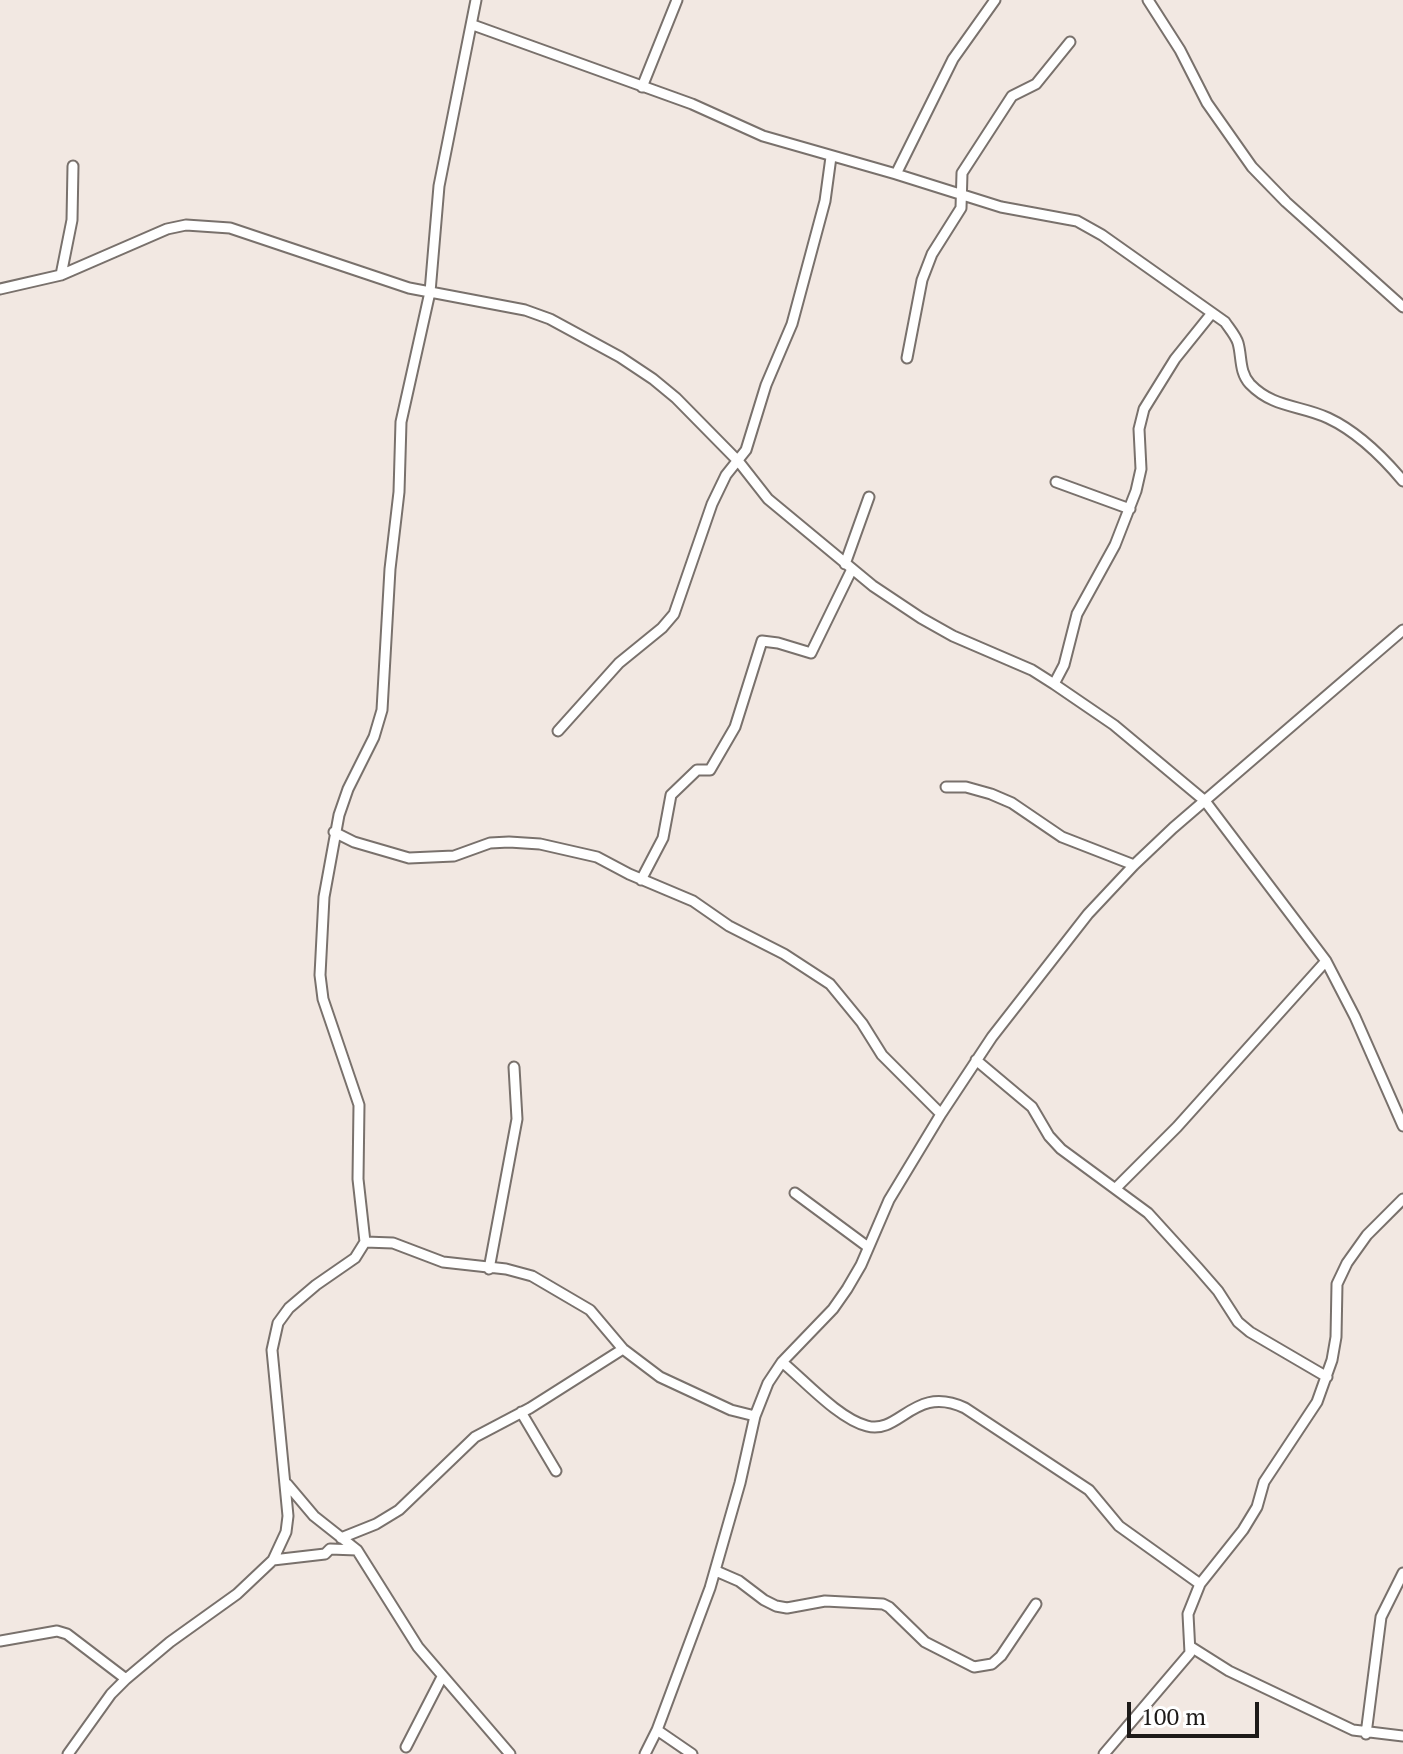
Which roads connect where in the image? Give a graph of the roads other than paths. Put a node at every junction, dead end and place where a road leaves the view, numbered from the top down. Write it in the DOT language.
graph roads {
  1 [pos="476,0"];
  2 [pos="677,0"];
  3 [pos="995,0"];
  4 [pos="1148,0"];
  5 [pos="473,25"];
  6 [pos="1070,42"];
  7 [pos="642,87"];
  8 [pos="831,157"];
  9 [pos="73,166"];
  10 [pos="896,174"];
  11 [pos="961,195"];
  12 [pos="61,275"];
  13 [pos="0,289"];
  14 [pos="430,292"];
  15 [pos="1403,307"];
  16 [pos="1212,313"];
  17 [pos="907,358"];
  18 [pos="739,462"];
  19 [pos="1403,481"];
  20 [pos="1056,482"];
  21 [pos="869,497"];
  22 [pos="1130,509"];
  23 [pos="848,567"];
  24 [pos="1403,630"];
  25 [pos="1054,684"];
  26 [pos="558,731"];
  27 [pos="946,787"];
  28 [pos="1205,801"];
  29 [pos="334,832"];
  30 [pos="1134,865"];
  31 [pos="641,880"];
  32 [pos="1326,961"];
  33 [pos="976,1060"];
  34 [pos="514,1067"];
  35 [pos="941,1114"];
  36 [pos="1403,1126"];
  37 [pos="1116,1188"];
  38 [pos="795,1193"];
  39 [pos="1403,1199"];
  40 [pos="365,1242"];
  41 [pos="868,1247"];
  42 [pos="489,1269"];
  43 [pos="623,1349"];
  44 [pos="782,1362"];
  45 [pos="1327,1377"];
  46 [pos="521,1412"];
  47 [pos="755,1416"];
  48 [pos="556,1471"];
  49 [pos="286,1483"];
  50 [pos="341,1538"];
  51 [pos="357,1550"];
  52 [pos="273,1560"];
  53 [pos="716,1571"];
  54 [pos="1403,1573"];
  55 [pos="1200,1584"];
  56 [pos="1036,1604"];
  57 [pos="0,1641"];
  58 [pos="1191,1647"];
  59 [pos="442,1677"];
  60 [pos="126,1679"];
  61 [pos="657,1730"];
  62 [pos="1366,1734"];
  63 [pos="1403,1736"];
  64 [pos="406,1747"];
  65 [pos="68,1754"];
  66 [pos="510,1754"];
  67 [pos="645,1754"];
  68 [pos="692,1754"];
  69 [pos="1104,1754"];
  1 -- 5 [label="street"];
  2 -- 7 [label="street"];
  3 -- 10 [label="street"];
  4 -- 15 [label="street"];
  5 -- 7 [label="street"];
  5 -- 14 [label="street"];
  6 -- 11 [label="street"];
  7 -- 8 [label="street"];
  8 -- 10 [label="street"];
  8 -- 18 [label="street"];
  9 -- 12 [label="street"];
  10 -- 11 [label="street"];
  11 -- 16 [label="street"];
  11 -- 17 [label="street"];
  12 -- 13 [label="street"];
  12 -- 14 [label="street"];
  14 -- 18 [label="street"];
  14 -- 29 [label="street"];
  16 -- 19 [label="street"];
  16 -- 22 [label="street"];
  18 -- 23 [label="street"];
  18 -- 26 [label="street"];
  20 -- 22 [label="street"];
  21 -- 23 [label="street"];
  22 -- 25 [label="street"];
  23 -- 25 [label="street"];
  23 -- 31 [label="street"];
  24 -- 28 [label="street"];
  25 -- 28 [label="street"];
  27 -- 30 [label="street"];
  28 -- 30 [label="street"];
  28 -- 32 [label="street"];
  29 -- 31 [label="street"];
  29 -- 40 [label="street"];
  30 -- 33 [label="street"];
  31 -- 35 [label="street"];
  32 -- 36 [label="street"];
  32 -- 37 [label="street"];
  33 -- 35 [label="street"];
  33 -- 37 [label="street"];
  34 -- 42 [label="street"];
  35 -- 41 [label="street"];
  37 -- 45 [label="street"];
  38 -- 41 [label="street"];
  39 -- 45 [label="street"];
  40 -- 42 [label="street"];
  40 -- 49 [label="street"];
  41 -- 44 [label="street"];
  42 -- 43 [label="street"];
  43 -- 46 [label="street"];
  43 -- 47 [label="street"];
  44 -- 47 [label="street"];
  44 -- 55 [label="street"];
  45 -- 55 [label="street"];
  46 -- 48 [label="street"];
  46 -- 50 [label="street"];
  47 -- 53 [label="street"];
  49 -- 50 [label="street"];
  49 -- 52 [label="street"];
  50 -- 51 [label="street"];
  51 -- 52 [label="street"];
  51 -- 59 [label="street"];
  52 -- 60 [label="street"];
  53 -- 56 [label="street"];
  53 -- 61 [label="street"];
  54 -- 62 [label="street"];
  55 -- 58 [label="street"];
  57 -- 60 [label="street"];
  58 -- 62 [label="street"];
  58 -- 69 [label="street"];
  59 -- 64 [label="street"];
  59 -- 66 [label="street"];
  60 -- 65 [label="street"];
  61 -- 67 [label="street"];
  61 -- 68 [label="street"];
  62 -- 63 [label="street"];
}
